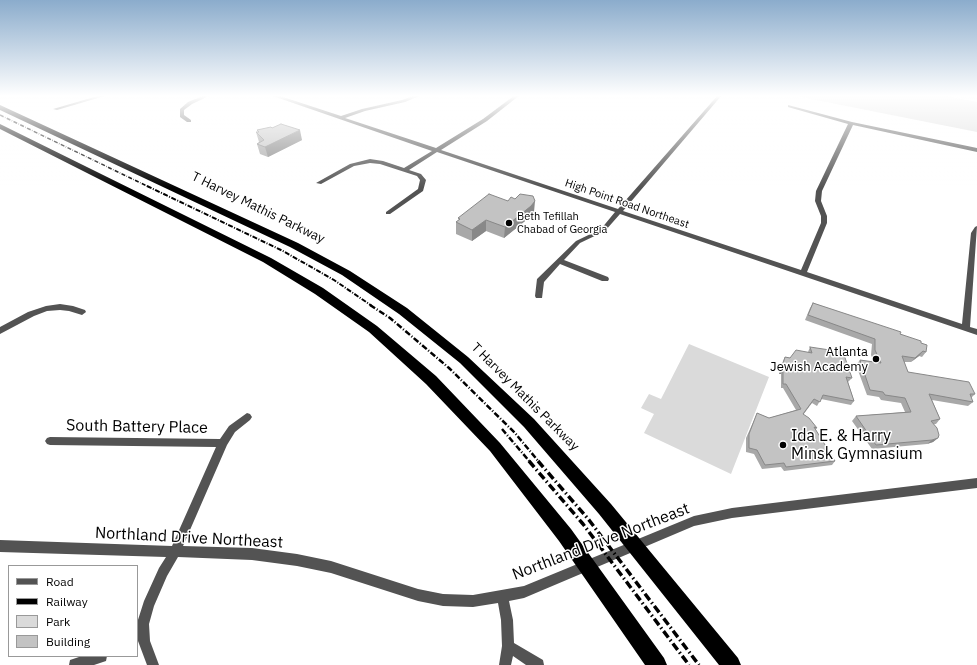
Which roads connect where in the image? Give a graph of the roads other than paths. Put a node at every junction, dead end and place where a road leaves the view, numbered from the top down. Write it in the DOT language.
graph roads {
  1 [pos="0,126"];
  2 [pos="41,126"];
  3 [pos="365,126"];
  4 [pos="475,126"];
  5 [pos="693,126"];
  6 [pos="850,126"];
  7 [pos="865,126"];
  8 [pos="436,150"];
  9 [pos="977,150"];
  10 [pos="405,170"];
  11 [pos="319,183"];
  12 [pos="619,212"];
  13 [pos="388,213"];
  14 [pos="977,228"];
  15 [pos="559,260"];
  16 [pos="803,274"];
  17 [pos="605,279"];
  18 [pos="539,296"];
  19 [pos="82,312"];
  20 [pos="966,328"];
  21 [pos="0,331"];
  22 [pos="977,332"];
  23 [pos="247,417"];
  24 [pos="50,441"];
  25 [pos="223,444"];
  26 [pos="977,483"];
  27 [pos="0,546"];
  28 [pos="175,552"];
  29 [pos="502,595"];
  30 [pos="140,642"];
  31 [pos="508,646"];
  32 [pos="98,657"];
  33 [pos="655,662"];
  34 [pos="75,665"];
  35 [pos="153,665"];
  36 [pos="504,665"];
  37 [pos="538,665"];
  38 [pos="731,665"];
  1 -- 33 [label="highway"];
  2 -- 38 [label="highway, T Harvey Mathis Parkway"];
  3 -- 8 [label="street, High Point Road Northeast"];
  4 -- 8 [label="street"];
  5 -- 12 [label="street"];
  6 -- 16 [label="street"];
  7 -- 9 [label="street"];
  8 -- 10 [label="street"];
  8 -- 12 [label="street, High Point Road Northeast"];
  10 -- 11 [label="street"];
  10 -- 13 [label="street"];
  12 -- 15 [label="street"];
  12 -- 16 [label="street, High Point Road Northeast"];
  14 -- 20 [label="street"];
  15 -- 17 [label="street"];
  15 -- 18 [label="street"];
  16 -- 20 [label="street, High Point Road Northeast"];
  19 -- 21 [label="street"];
  20 -- 22 [label="street, High Point Road Northeast"];
  23 -- 25 [label="street"];
  24 -- 25 [label="street, South Battery Place"];
  25 -- 28 [label="street"];
  26 -- 29 [label="street, Northland Drive Northeast"];
  27 -- 28 [label="street, Northland Drive Northeast"];
  28 -- 29 [label="street, Northland Drive Northeast"];
  28 -- 30 [label="street"];
  29 -- 31 [label="street"];
  30 -- 35 [label="street"];
  31 -- 36 [label="street"];
  31 -- 37 [label="street"];
  32 -- 34 [label="street"];
}
